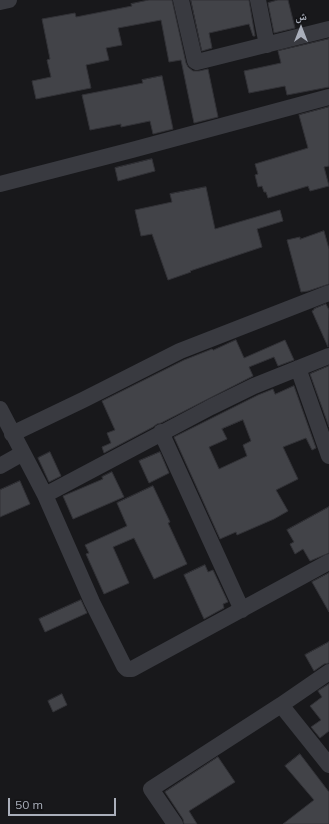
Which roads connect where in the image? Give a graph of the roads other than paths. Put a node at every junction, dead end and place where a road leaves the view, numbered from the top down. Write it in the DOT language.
graph roads {
  1 [pos="9,0"];
  2 [pos="181,0"];
  3 [pos="258,0"];
  4 [pos="0,2"];
  5 [pos="329,29"];
  6 [pos="268,45"];
  7 [pos="329,97"];
  8 [pos="0,184"];
  9 [pos="329,293"];
  10 [pos="329,356"];
  11 [pos="298,368"];
  12 [pos="0,410"];
  13 [pos="162,432"];
  14 [pos="12,434"];
  15 [pos="23,453"];
  16 [pos="329,456"];
  17 [pos="0,466"];
  18 [pos="45,495"];
  19 [pos="329,562"];
  20 [pos="242,610"];
  21 [pos="329,672"];
  22 [pos="281,705"];
  23 [pos="329,765"];
  24 [pos="175,824"];
  1 -- 4 [label="street"];
  2 -- 6 [label="street"];
  3 -- 6 [label="street"];
  5 -- 6 [label="street"];
  7 -- 8 [label="street"];
  9 -- 14 [label="street"];
  10 -- 11 [label="street"];
  11 -- 13 [label="street"];
  11 -- 16 [label="street"];
  12 -- 14 [label="street"];
  13 -- 18 [label="street"];
  13 -- 20 [label="street"];
  14 -- 15 [label="street"];
  15 -- 17 [label="street"];
  15 -- 18 [label="street"];
  18 -- 20 [label="street"];
  19 -- 20 [label="street"];
  21 -- 22 [label="street"];
  22 -- 23 [label="street"];
  22 -- 24 [label="street"];
}
